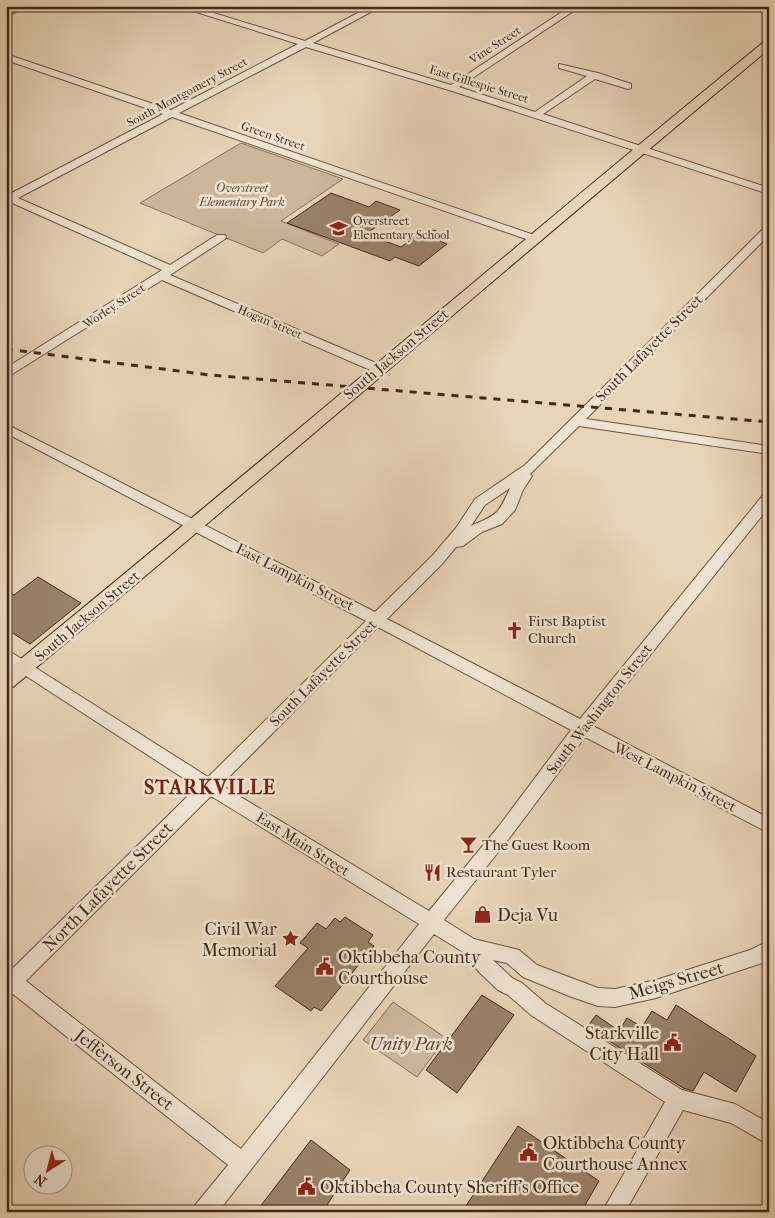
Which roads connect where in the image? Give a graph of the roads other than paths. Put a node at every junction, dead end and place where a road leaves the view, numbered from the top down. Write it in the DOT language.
graph roads {
  1 [pos="28,6"];
  2 [pos="181,6"];
  3 [pos="378,6"];
  4 [pos="577,6"];
  5 [pos="6,14"];
  6 [pos="306,44"];
  7 [pos="767,46"];
  8 [pos="6,57"];
  9 [pos="562,66"];
  10 [pos="594,75"];
  11 [pos="628,86"];
  12 [pos="452,88"];
  13 [pos="172,114"];
  14 [pos="536,115"];
  15 [pos="641,149"];
  16 [pos="769,191"];
  17 [pos="8,198"];
  18 [pos="769,229"];
  19 [pos="221,237"];
  20 [pos="532,238"];
  21 [pos="166,272"];
  22 [pos="379,369"];
  23 [pos="6,374"];
  24 [pos="576,422"];
  25 [pos="6,428"];
  26 [pos="769,450"];
  27 [pos="508,491"];
  28 [pos="769,497"];
  29 [pos="469,518"];
  30 [pos="195,526"];
  31 [pos="486,526"];
  32 [pos="437,560"];
  33 [pos="380,617"];
  34 [pos="6,655"];
  35 [pos="25,667"];
  36 [pos="6,682"];
  37 [pos="582,728"];
  38 [pos="210,786"];
  39 [pos="769,826"];
  40 [pos="431,924"];
  41 [pos="470,946"];
  42 [pos="769,948"];
  43 [pos="530,971"];
  44 [pos="8,982"];
  45 [pos="515,989"];
  46 [pos="678,1099"];
  47 [pos="769,1135"];
  48 [pos="243,1162"];
  49 [pos="204,1212"];
  50 [pos="613,1212"];
  1 -- 5 [label="street"];
  2 -- 6 [label="street, East Gillespie Street"];
  3 -- 6 [label="street, South Montgomery Street"];
  4 -- 12 [label="street, Vine Street"];
  6 -- 12 [label="street, East Gillespie Street"];
  6 -- 13 [label="street, South Montgomery Street"];
  7 -- 15 [label="main road, South Jackson Street"];
  8 -- 13 [label="street, Green Street"];
  9 -- 10 [label="street"];
  10 -- 11 [label="street"];
  10 -- 14 [label="street"];
  12 -- 14 [label="street, East Gillespie Street"];
  13 -- 17 [label="street, South Montgomery Street"];
  13 -- 20 [label="street, Green Street"];
  14 -- 15 [label="street, East Gillespie Street"];
  15 -- 16 [label="street, East Gillespie Street"];
  15 -- 20 [label="main road, South Jackson Street"];
  17 -- 21 [label="street, Hogan Street"];
  18 -- 24 [label="street, South Lafayette Street"];
  19 -- 21 [label="street, Worley Street"];
  20 -- 22 [label="main road, South Jackson Street"];
  21 -- 22 [label="street, Hogan Street"];
  21 -- 23 [label="street, Worley Street"];
  22 -- 30 [label="main road, South Jackson Street"];
  24 -- 26 [label="street"];
  24 -- 27 [label="street, South Lafayette Street"];
  25 -- 30 [label="street, East Lampkin Street"];
  27 -- 29 [label="street, South Lafayette Street"];
  27 -- 31 [label="street, South Lafayette Street"];
  28 -- 37 [label="street, South Washington Street"];
  29 -- 31 [label="street"];
  29 -- 32 [label="street, South Lafayette Street"];
  30 -- 33 [label="street, East Lampkin Street"];
  30 -- 35 [label="main road, South Jackson Street"];
  31 -- 32 [label="street, South Lafayette Street"];
  32 -- 33 [label="street, South Lafayette Street"];
  33 -- 37 [label="street, East Lampkin Street"];
  33 -- 38 [label="street, South Lafayette Street"];
  34 -- 35 [label="street, East Main Street"];
  35 -- 36 [label="main road, South Jackson Street"];
  35 -- 38 [label="street, East Main Street"];
  37 -- 39 [label="street, West Lampkin Street"];
  37 -- 40 [label="street, South Washington Street"];
  38 -- 40 [label="street, East Main Street"];
  38 -- 44 [label="street, North Lafayette Street"];
  40 -- 41 [label="street, East Main Street"];
  40 -- 48 [label="street, South Washington Street"];
  41 -- 43 [label="street, Meigs Street"];
  41 -- 45 [label="street"];
  42 -- 43 [label="street, Meigs Street"];
  43 -- 45 [label="street"];
  44 -- 48 [label="street, Jefferson Street"];
  45 -- 46 [label="street"];
  46 -- 47 [label="street"];
  46 -- 50 [label="street"];
  48 -- 49 [label="street, South Washington Street"];
}
